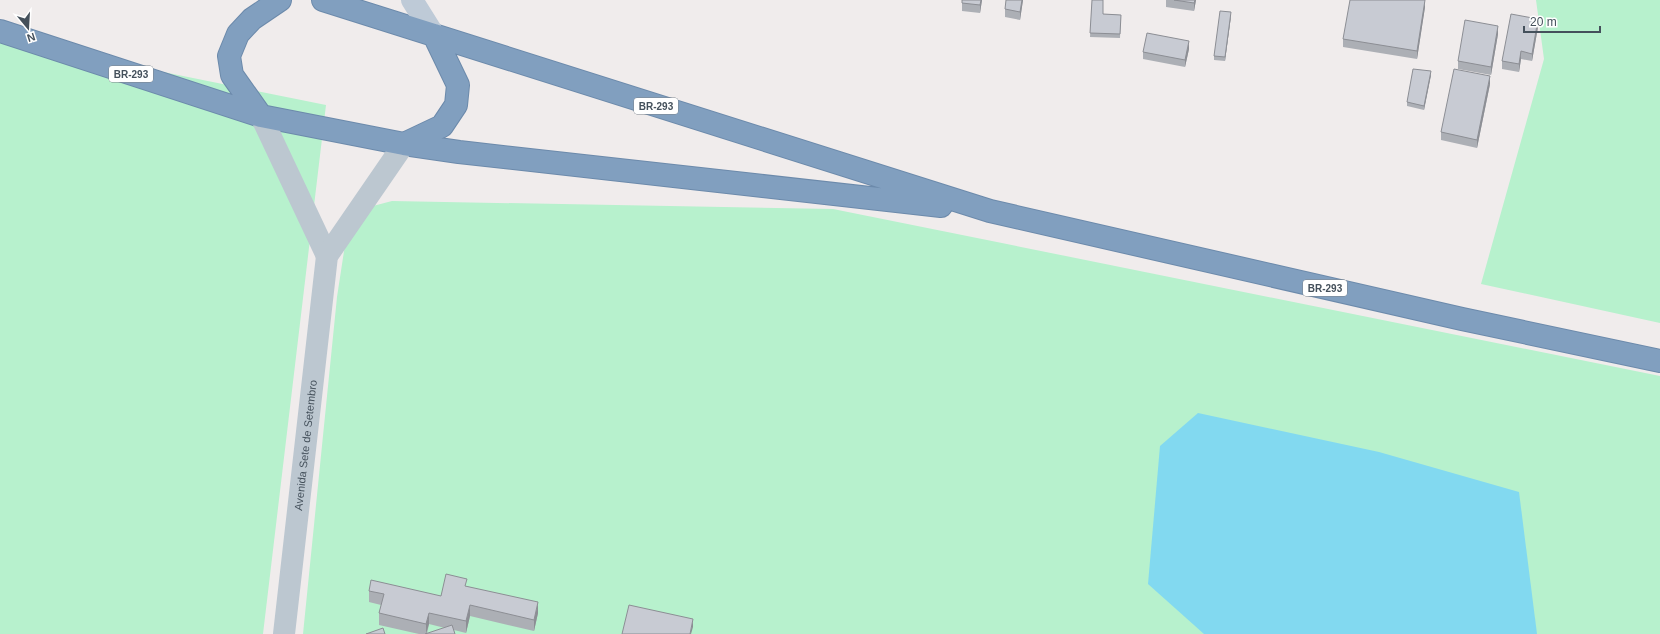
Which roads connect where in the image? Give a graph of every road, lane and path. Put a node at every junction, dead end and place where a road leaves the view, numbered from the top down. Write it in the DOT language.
graph roads {
  1 [pos="280,0"];
  2 [pos="323,0"];
  3 [pos="412,0"];
  4 [pos="0,31"];
  5 [pos="434,35"];
  6 [pos="261,116"];
  7 [pos="404,144"];
  8 [pos="990,211"];
  9 [pos="327,256"];
  10 [pos="1660,360"];
  11 [pos="284,634"];
  1 -- 6 [label="highway"];
  2 -- 5 [label="highway, BR-293"];
  3 -- 5 [label="street"];
  4 -- 6 [label="highway, BR-293"];
  5 -- 7 [label="highway"];
  5 -- 8 [label="highway, BR-293"];
  6 -- 7 [label="highway, BR-293"];
  6 -- 9 [label="street"];
  7 -- 8 [label="highway, BR-293"];
  7 -- 9 [label="street, Avenida Sete de Setembro"];
  8 -- 10 [label="highway, BR-293"];
  9 -- 11 [label="street, Avenida Sete de Setembro"];
}
